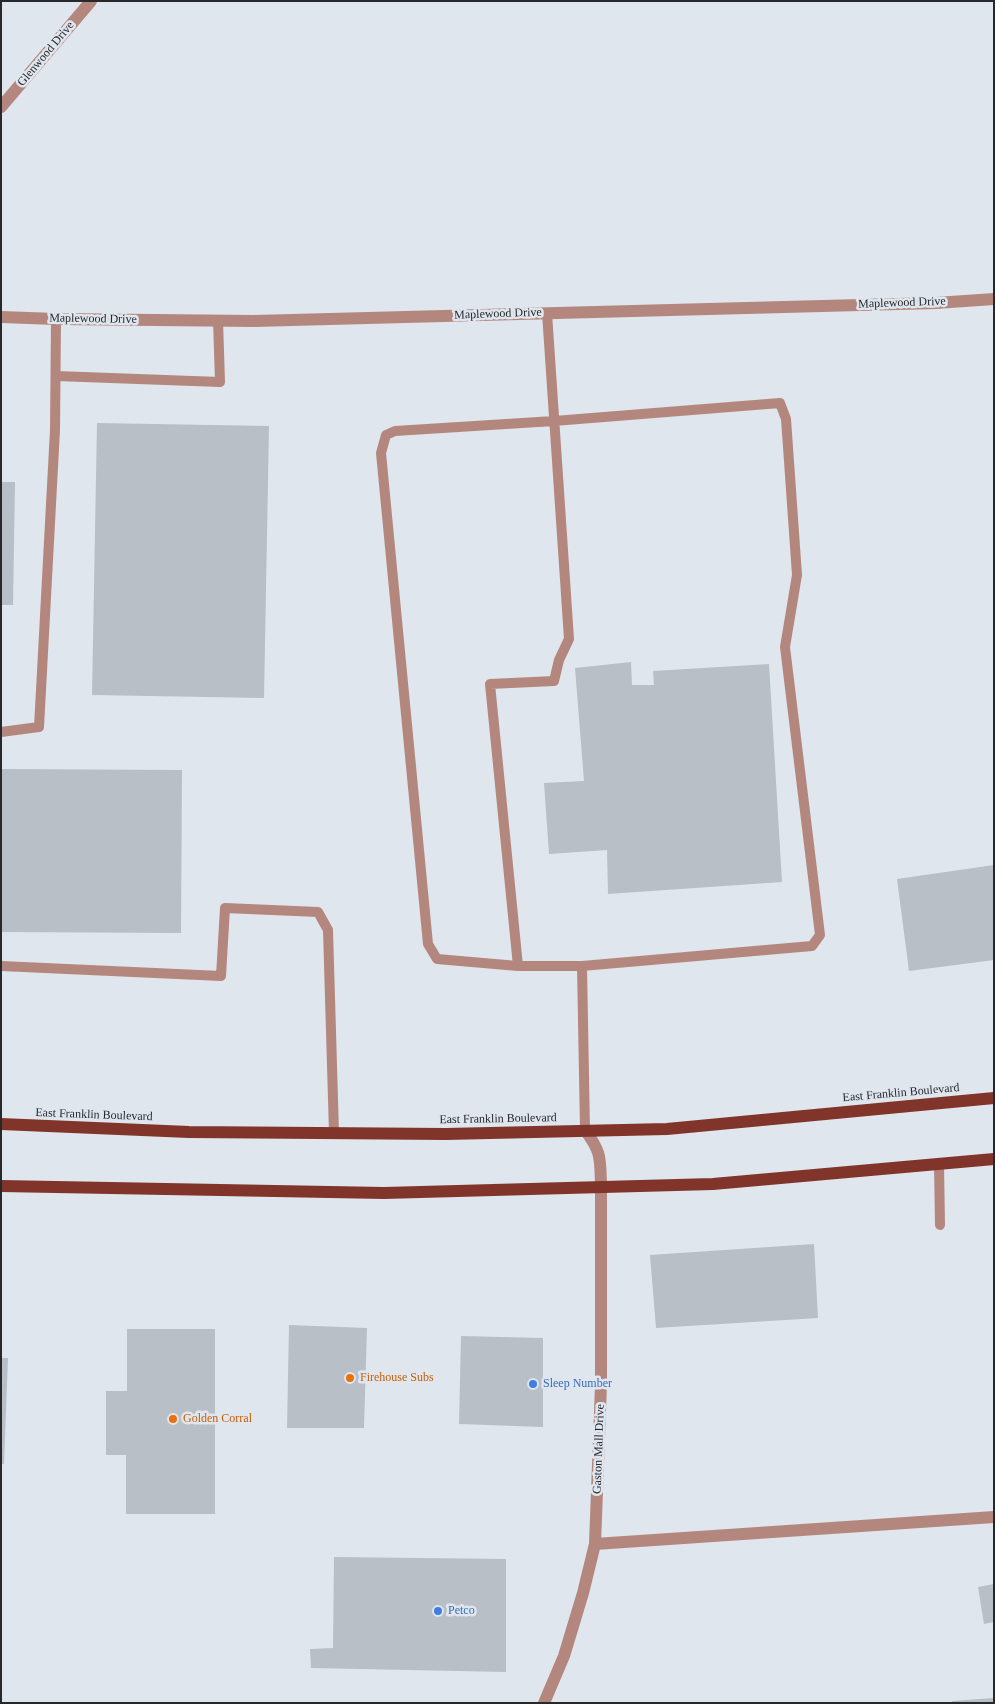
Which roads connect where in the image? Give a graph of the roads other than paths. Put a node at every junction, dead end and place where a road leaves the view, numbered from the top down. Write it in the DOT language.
graph roads {
  1 [pos="91,1"];
  2 [pos="1,107"];
  3 [pos="994,299"];
  4 [pos="547,313"];
  5 [pos="1,317"];
  6 [pos="56,319"];
  7 [pos="218,320"];
  8 [pos="56,376"];
  9 [pos="554,421"];
  10 [pos="1,732"];
  11 [pos="1,966"];
  12 [pos="518,966"];
  13 [pos="582,966"];
  14 [pos="994,1098"];
  15 [pos="1,1124"];
  16 [pos="585,1130"];
  17 [pos="334,1133"];
  18 [pos="994,1159"];
  19 [pos="939,1165"];
  20 [pos="1,1186"];
  21 [pos="601,1186"];
  22 [pos="940,1226"];
  23 [pos="994,1517"];
  24 [pos="596,1544"];
  25 [pos="544,1703"];
  1 -- 2 [label="street, Glenwood Drive"];
  3 -- 4 [label="street, Maplewood Drive"];
  4 -- 7 [label="street, Maplewood Drive"];
  4 -- 9 [label="lane"];
  5 -- 6 [label="street, Maplewood Drive"];
  6 -- 7 [label="street, Maplewood Drive"];
  6 -- 8 [label="lane"];
  7 -- 8 [label="lane"];
  8 -- 10 [label="lane"];
  9 -- 12 [label="lane"];
  9 -- 12 [label="lane"];
  9 -- 13 [label="lane"];
  11 -- 17 [label="lane"];
  12 -- 13 [label="lane"];
  13 -- 16 [label="lane"];
  14 -- 16 [label="main road, East Franklin Boulevard"];
  15 -- 17 [label="main road, East Franklin Boulevard"];
  16 -- 17 [label="main road, East Franklin Boulevard"];
  16 -- 21 [label="street, Gaston Mall Drive"];
  18 -- 19 [label="main road"];
  19 -- 21 [label="main road"];
  19 -- 22 [label="lane"];
  20 -- 21 [label="main road"];
  21 -- 24 [label="street, Gaston Mall Drive"];
  23 -- 24 [label="street"];
  24 -- 25 [label="street, Gaston Mall Drive"];
}
